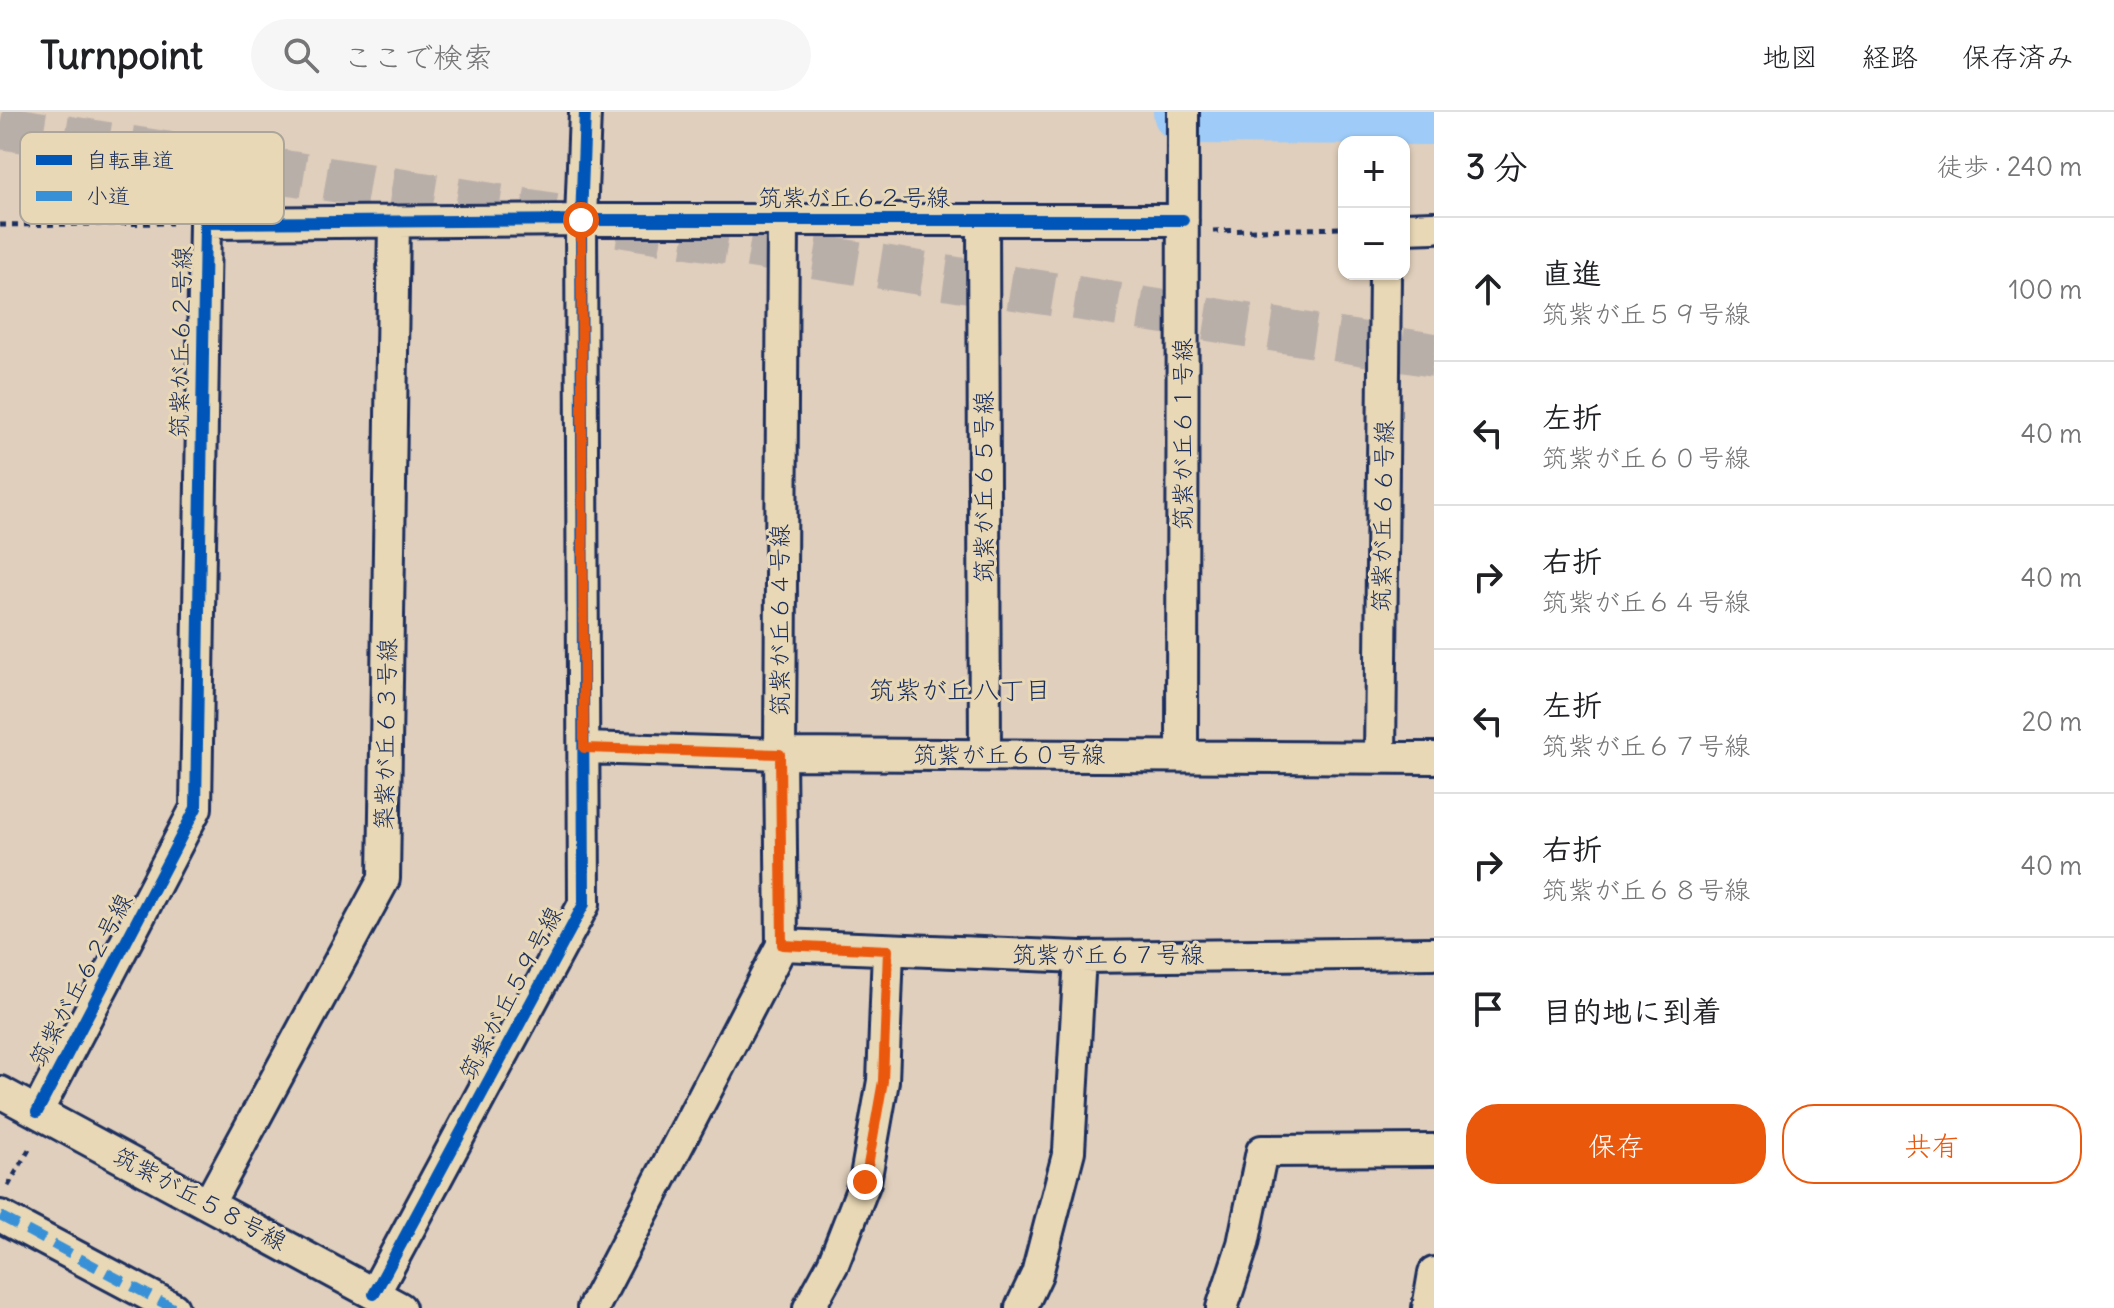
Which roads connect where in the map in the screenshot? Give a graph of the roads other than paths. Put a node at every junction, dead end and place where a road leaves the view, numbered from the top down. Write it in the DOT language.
graph roads {
  1 [pos="1183,125"];
  2 [pos="585,126"];
  3 [pos="581,220"];
  4 [pos="983,220"];
  5 [pos="394,221"];
  6 [pos="783,221"];
  7 [pos="284,222"];
  8 [pos="205,224"];
  9 [pos="1183,226"];
  10 [pos="1434,227"];
  11 [pos="1410,228"];
  12 [pos="1385,280"];
  13 [pos="584,748"];
  14 [pos="780,754"];
  15 [pos="985,754"];
  16 [pos="1182,755"];
  17 [pos="1380,757"];
  18 [pos="1434,758"];
  19 [pos="782,945"];
  20 [pos="888,950"];
  21 [pos="1434,953"];
  22 [pos="1080,957"];
  23 [pos="0,1092"];
  24 [pos="37,1112"];
  25 [pos="1434,1150"];
  26 [pos="3,1203"];
  27 [pos="209,1203"];
  28 [pos="1434,1273"];
  29 [pos="387,1301"];
  30 [pos="173,1308"];
  31 [pos="593,1308"];
  32 [pos="809,1308"];
  33 [pos="1021,1308"];
  34 [pos="1222,1308"];
  35 [pos="1428,1308"];
  1 -- 9 [label="street, 筑紫が丘６１号線"];
  2 -- 3 [label="street, 筑紫が丘５９号線"];
  3 -- 5 [label="street, 筑紫が丘６２号線"];
  3 -- 6 [label="street, 筑紫が丘６２号線"];
  3 -- 13 [label="street, 筑紫が丘５９号線"];
  4 -- 6 [label="street, 筑紫が丘６２号線"];
  4 -- 9 [label="street, 筑紫が丘６２号線"];
  4 -- 15 [label="street, 筑紫が丘６５号線"];
  5 -- 7 [label="street, 筑紫が丘６２号線"];
  5 -- 27 [label="street, 築紫が丘６３号線"];
  6 -- 14 [label="street, 筑紫が丘６４号線"];
  8 -- 24 [label="street, 筑紫が丘６２号線"];
  9 -- 16 [label="street, 筑紫が丘６１号線"];
  10 -- 11 [label="street"];
  12 -- 17 [label="street, 筑紫が丘６６号線"];
  13 -- 14 [label="street, 筑紫が丘６０号線"];
  13 -- 29 [label="street, 筑紫が丘５９号線"];
  14 -- 15 [label="street, 筑紫が丘６０号線"];
  14 -- 19 [label="street, 筑紫が丘６４号線"];
  15 -- 16 [label="street, 筑紫が丘６０号線"];
  16 -- 17 [label="street, 筑紫が丘６０号線"];
  17 -- 18 [label="street, 筑紫が丘６０号線"];
  19 -- 20 [label="street, 筑紫が丘６７号線"];
  19 -- 31 [label="street, 筑紫が丘６４号線"];
  20 -- 22 [label="street, 筑紫が丘６７号線"];
  20 -- 32 [label="street"];
  21 -- 22 [label="street, 筑紫が丘６７号線"];
  22 -- 33 [label="street"];
  23 -- 24 [label="street, 筑紫が丘５８号線"];
  24 -- 27 [label="street, 筑紫が丘５８号線"];
  25 -- 34 [label="street"];
  26 -- 30 [label="street"];
  27 -- 29 [label="street, 筑紫が丘５８号線"];
  28 -- 35 [label="street"];
}
